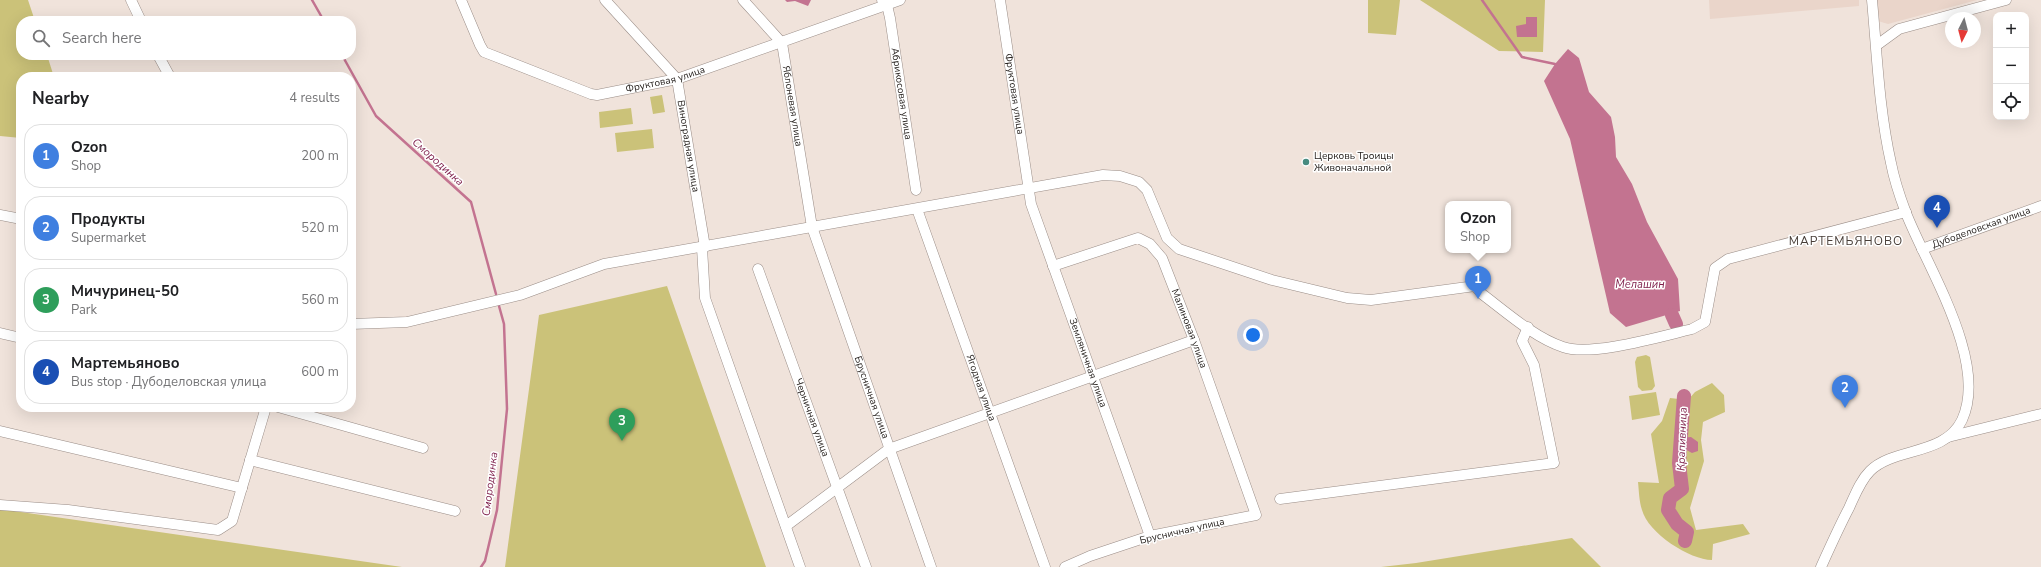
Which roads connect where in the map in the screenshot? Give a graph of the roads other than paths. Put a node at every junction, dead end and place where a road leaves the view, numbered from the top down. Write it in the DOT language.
graph roads {
  1 [pos="131,0"];
  2 [pos="461,0"];
  3 [pos="605,0"];
  4 [pos="743,0"];
  5 [pos="900,0"];
  6 [pos="1000,0"];
  7 [pos="1872,0"];
  8 [pos="2006,0"];
  9 [pos="885,2"];
  10 [pos="139,16"];
  11 [pos="782,43"];
  12 [pos="1877,45"];
  13 [pos="161,60"];
  14 [pos="167,72"];
  15 [pos="677,79"];
  16 [pos="1029,189"];
  17 [pos="916,190"];
  18 [pos="2041,206"];
  19 [pos="917,209"];
  20 [pos="1906,212"];
  21 [pos="0,215"];
  22 [pos="16,219"];
  23 [pos="812,227"];
  24 [pos="703,248"];
  25 [pos="1922,249"];
  26 [pos="1053,266"];
  27 [pos="758,269"];
  28 [pos="356,324"];
  29 [pos="1528,327"];
  30 [pos="0,333"];
  31 [pos="16,337"];
  32 [pos="1194,340"];
  33 [pos="1093,376"];
  34 [pos="264,412"];
  35 [pos="296,412"];
  36 [pos="990,413"];
  37 [pos="2041,414"];
  38 [pos="0,431"];
  39 [pos="1948,437"];
  40 [pos="423,448"];
  41 [pos="889,449"];
  42 [pos="250,460"];
  43 [pos="838,487"];
  44 [pos="242,488"];
  45 [pos="1280,499"];
  46 [pos="0,505"];
  47 [pos="455,510"];
  48 [pos="1256,515"];
  49 [pos="786,526"];
  50 [pos="1150,536"];
  51 [pos="800,567"];
  52 [pos="866,567"];
  53 [pos="931,567"];
  54 [pos="1045,567"];
  55 [pos="1065,567"];
  56 [pos="1821,567"];
  1 -- 10 [label="street"];
  2 -- 15 [label="street, Фруктовая улица"];
  3 -- 15 [label="street"];
  4 -- 11 [label="street"];
  5 -- 9 [label="street, Фруктовая улица"];
  6 -- 16 [label="street, Фруктовая улица"];
  7 -- 12 [label="street"];
  8 -- 12 [label="street"];
  9 -- 11 [label="street, Фруктовая улица"];
  9 -- 17 [label="street, Абрикосовая улица"];
  11 -- 15 [label="street, Фруктовая улица"];
  11 -- 23 [label="street, Яблоневая улица"];
  12 -- 20 [label="street"];
  13 -- 14 [label="street"];
  15 -- 24 [label="street, Виноградная улица"];
  16 -- 19 [label="street"];
  16 -- 26 [label="street, Земляничная улица"];
  16 -- 29 [label="street"];
  18 -- 25 [label="street, Дубоделовская улица"];
  19 -- 23 [label="street"];
  19 -- 36 [label="street, Ягодная улица"];
  20 -- 25 [label="street"];
  20 -- 29 [label="street"];
  21 -- 22 [label="street"];
  23 -- 24 [label="street"];
  23 -- 41 [label="street, Брусничная улица"];
  24 -- 28 [label="street"];
  24 -- 49 [label="street"];
  25 -- 39 [label="street"];
  26 -- 32 [label="street, Малиновая улица"];
  26 -- 33 [label="street, Земляничная улица"];
  27 -- 43 [label="street, Черничная улица"];
  29 -- 45 [label="street"];
  30 -- 31 [label="street"];
  32 -- 33 [label="street"];
  32 -- 48 [label="street, Малиновая улица"];
  33 -- 36 [label="street"];
  33 -- 50 [label="street, Земляничная улица"];
  34 -- 42 [label="street"];
  35 -- 40 [label="street"];
  36 -- 41 [label="street"];
  36 -- 54 [label="street, Ягодная улица"];
  37 -- 39 [label="street"];
  38 -- 44 [label="street"];
  39 -- 56 [label="street"];
  41 -- 43 [label="street"];
  41 -- 53 [label="street, Брусничная улица"];
  42 -- 44 [label="street"];
  42 -- 47 [label="street"];
  43 -- 49 [label="street"];
  43 -- 52 [label="street, Черничная улица"];
  44 -- 46 [label="street"];
  48 -- 50 [label="street, Брусничная улица"];
  49 -- 51 [label="street"];
  50 -- 55 [label="street, Брусничная улица"];
}
